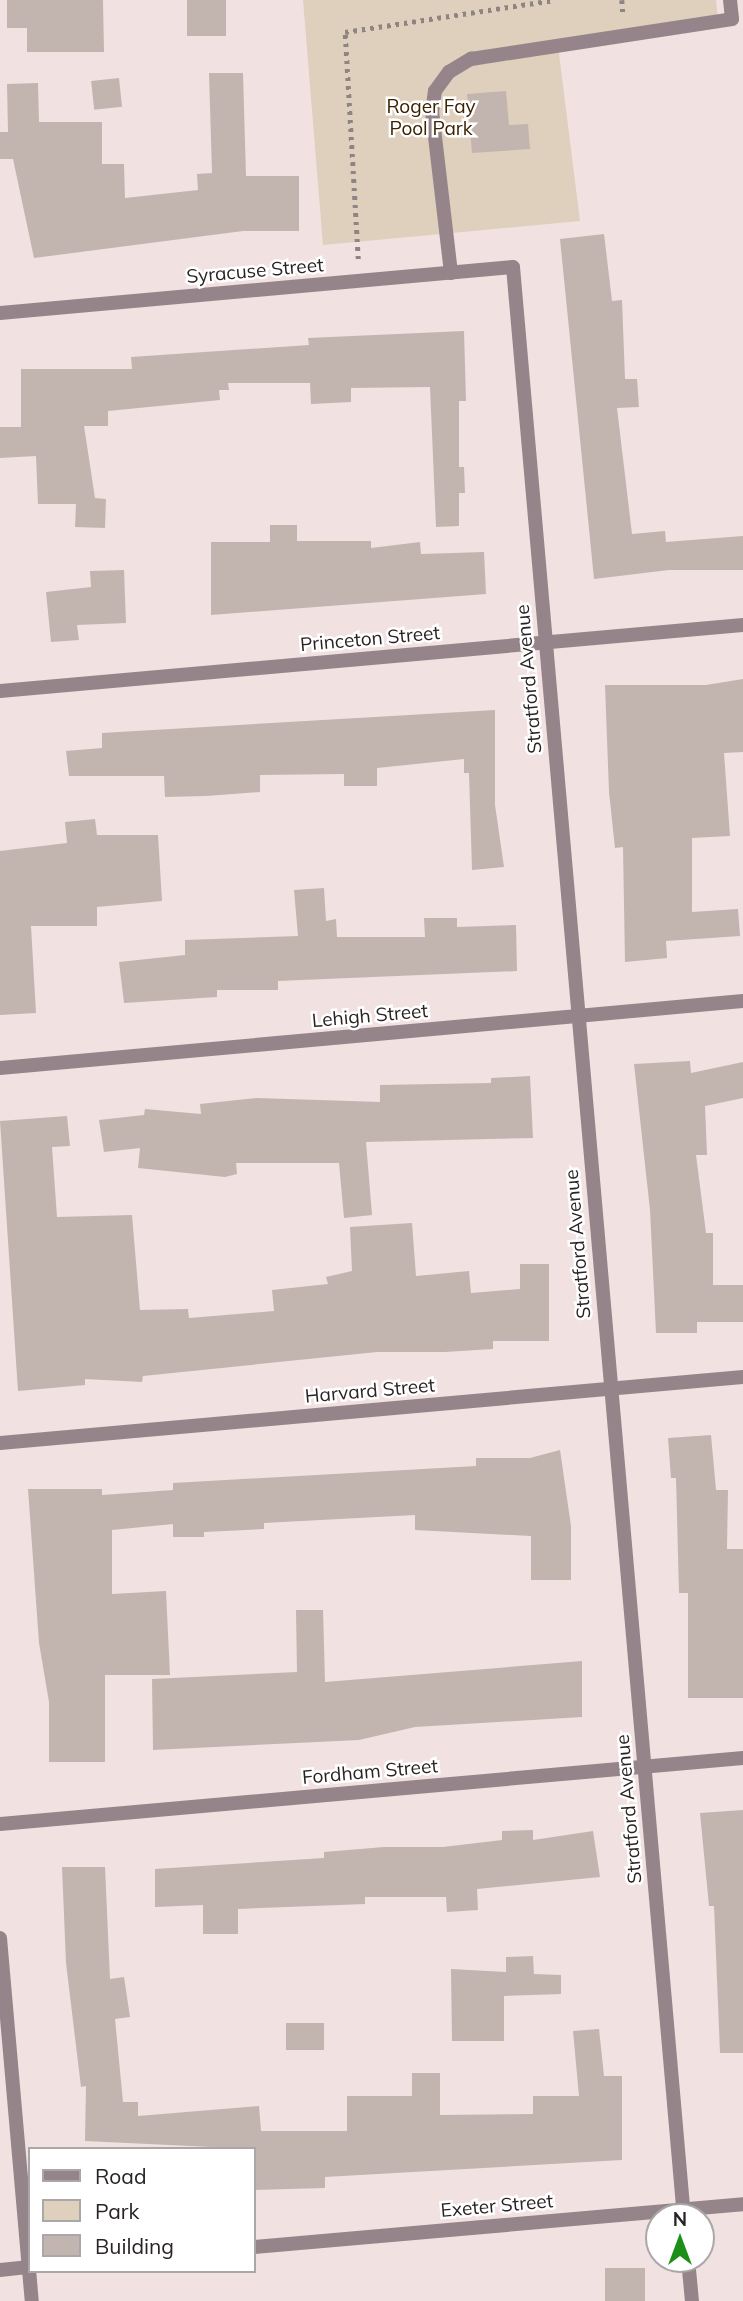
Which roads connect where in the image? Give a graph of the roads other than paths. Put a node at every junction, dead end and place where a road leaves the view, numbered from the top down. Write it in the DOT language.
graph roads {
  1 [pos="730,0"];
  2 [pos="513,267"];
  3 [pos="451,273"];
  4 [pos="0,313"];
  5 [pos="743,625"];
  6 [pos="545,643"];
  7 [pos="0,691"];
  8 [pos="743,1002"];
  9 [pos="578,1016"];
  10 [pos="0,1068"];
  11 [pos="743,1377"];
  12 [pos="610,1389"];
  13 [pos="0,1443"];
  14 [pos="743,1758"];
  15 [pos="644,1767"];
  16 [pos="0,1824"];
  17 [pos="0,1938"];
  18 [pos="683,2203"];
  19 [pos="743,2204"];
  20 [pos="715,2208"];
  21 [pos="645,2216"];
  22 [pos="256,2247"];
  23 [pos="28,2256"];
  24 [pos="28,2267"];
  25 [pos="0,2270"];
  26 [pos="30,2273"];
  27 [pos="689,2273"];
  28 [pos="32,2301"];
  29 [pos="692,2301"];
  1 -- 3 [label="street"];
  2 -- 3 [label="street, Syracuse Street"];
  2 -- 6 [label="street, Stratford Avenue"];
  3 -- 4 [label="street, Syracuse Street"];
  5 -- 6 [label="street, Princeton Street"];
  6 -- 7 [label="street, Princeton Street"];
  6 -- 9 [label="street, Stratford Avenue"];
  8 -- 9 [label="street, Lehigh Street"];
  9 -- 10 [label="street, Lehigh Street"];
  9 -- 12 [label="street, Stratford Avenue"];
  11 -- 12 [label="street, Harvard Street"];
  12 -- 13 [label="street, Harvard Street"];
  12 -- 15 [label="street, Stratford Avenue"];
  14 -- 15 [label="street, Fordham Street"];
  15 -- 16 [label="street, Fordham Street"];
  15 -- 18 [label="street, Stratford Avenue"];
  17 -- 23 [label="street"];
  19 -- 20 [label="street, Exeter Street"];
  21 -- 22 [label="street, Exeter Street"];
  24 -- 25 [label="street"];
  26 -- 28 [label="street"];
  27 -- 29 [label="street"];
}
